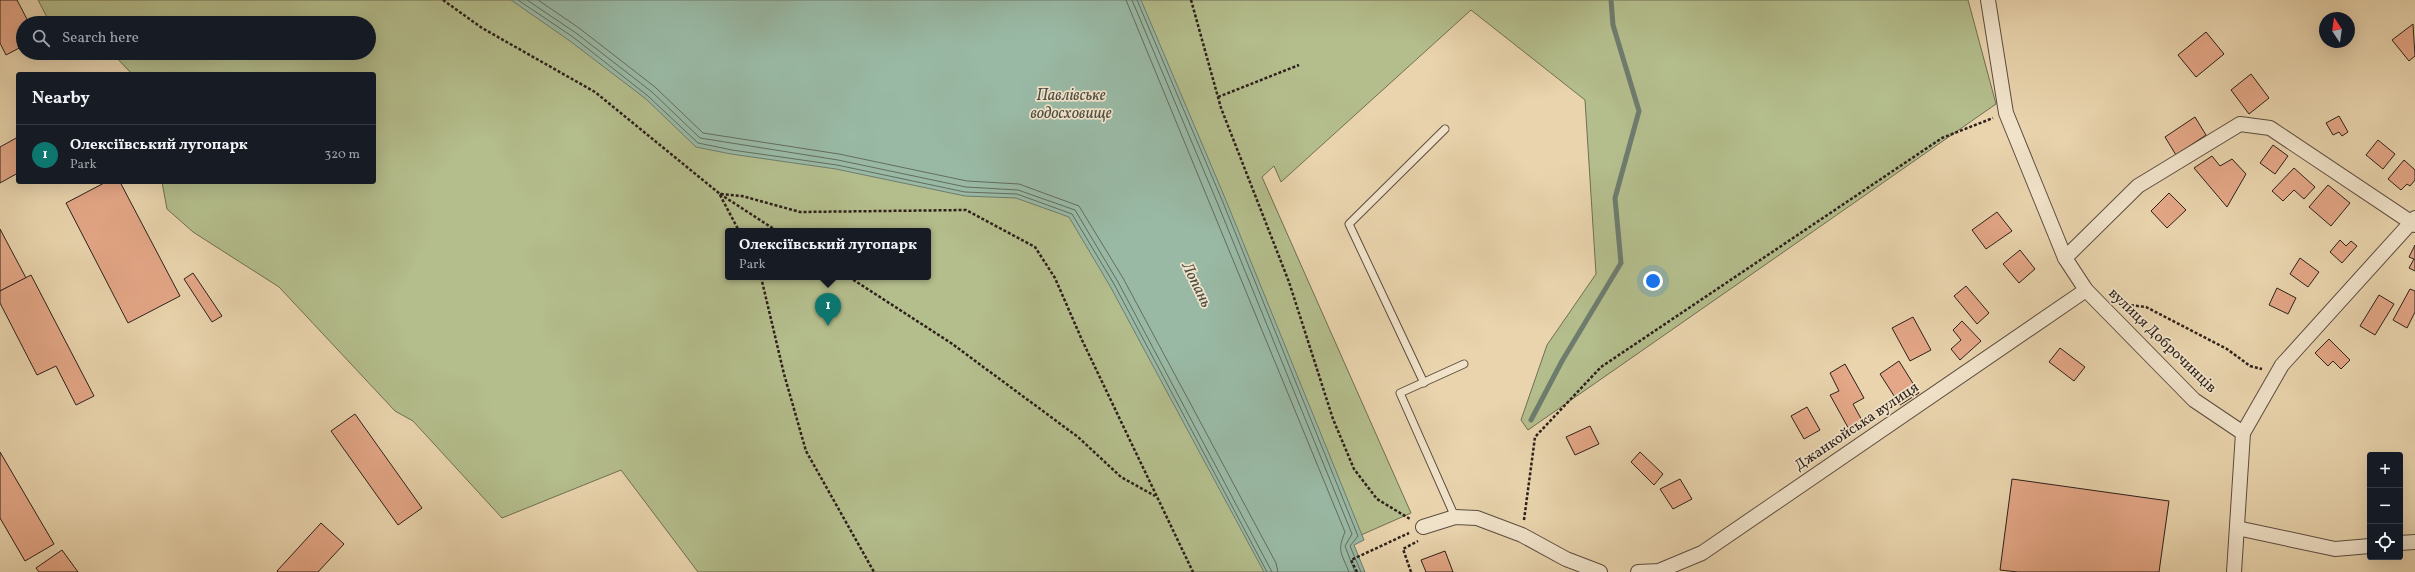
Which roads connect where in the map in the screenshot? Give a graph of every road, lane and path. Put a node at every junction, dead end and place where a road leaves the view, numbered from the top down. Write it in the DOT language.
graph roads {
  1 [pos="443,0"];
  2 [pos="1988,0"];
  3 [pos="1192,1"];
  4 [pos="1299,65"];
  5 [pos="1218,97"];
  6 [pos="2006,113"];
  7 [pos="1446,129"];
  8 [pos="720,194"];
  9 [pos="2414,222"];
  10 [pos="737,228"];
  11 [pos="772,228"];
  12 [pos="2065,258"];
  13 [pos="762,280"];
  14 [pos="853,280"];
  15 [pos="2086,290"];
  16 [pos="2097,301"];
  17 [pos="1464,364"];
  18 [pos="2282,365"];
  19 [pos="1424,383"];
  20 [pos="2243,433"];
  21 [pos="1155,496"];
  22 [pos="1455,517"];
  23 [pos="1423,527"];
  24 [pos="2237,528"];
  25 [pos="1522,535"];
  26 [pos="1393,540"];
  27 [pos="2415,542"];
  28 [pos="2403,543"];
  29 [pos="2367,546"];
  30 [pos="874,572"];
  31 [pos="1193,572"];
  32 [pos="1357,572"];
  33 [pos="1411,572"];
  34 [pos="1600,572"];
  35 [pos="1638,572"];
  36 [pos="2234,572"];
  1 -- 8 [label="path"];
  2 -- 6 [label="street, вулиця Доброчинців"];
  3 -- 5 [label="path"];
  4 -- 5 [label="path"];
  5 -- 23 [label="path"];
  6 -- 12 [label="street, вулиця Доброчинців"];
  6 -- 25 [label="path"];
  7 -- 19 [label="lane"];
  8 -- 10 [label="path"];
  8 -- 11 [label="path"];
  8 -- 21 [label="path"];
  9 -- 12 [label="street"];
  9 -- 18 [label="street"];
  12 -- 15 [label="street, вулиця Доброчинців"];
  13 -- 30 [label="path"];
  14 -- 21 [label="path"];
  15 -- 16 [label="street, вулиця Доброчинців"];
  15 -- 35 [label="street, Джанкойська вулиця"];
  16 -- 18 [label="path"];
  16 -- 20 [label="street, вулиця Доброчинців"];
  17 -- 19 [label="lane"];
  18 -- 20 [label="street"];
  19 -- 22 [label="lane"];
  20 -- 24 [label="street"];
  21 -- 31 [label="path"];
  22 -- 23 [label="street"];
  22 -- 25 [label="street"];
  23 -- 33 [label="path"];
  24 -- 29 [label="street"];
  24 -- 36 [label="street"];
  25 -- 34 [label="street"];
  26 -- 32 [label="path"];
  27 -- 28 [label="street"];
}
